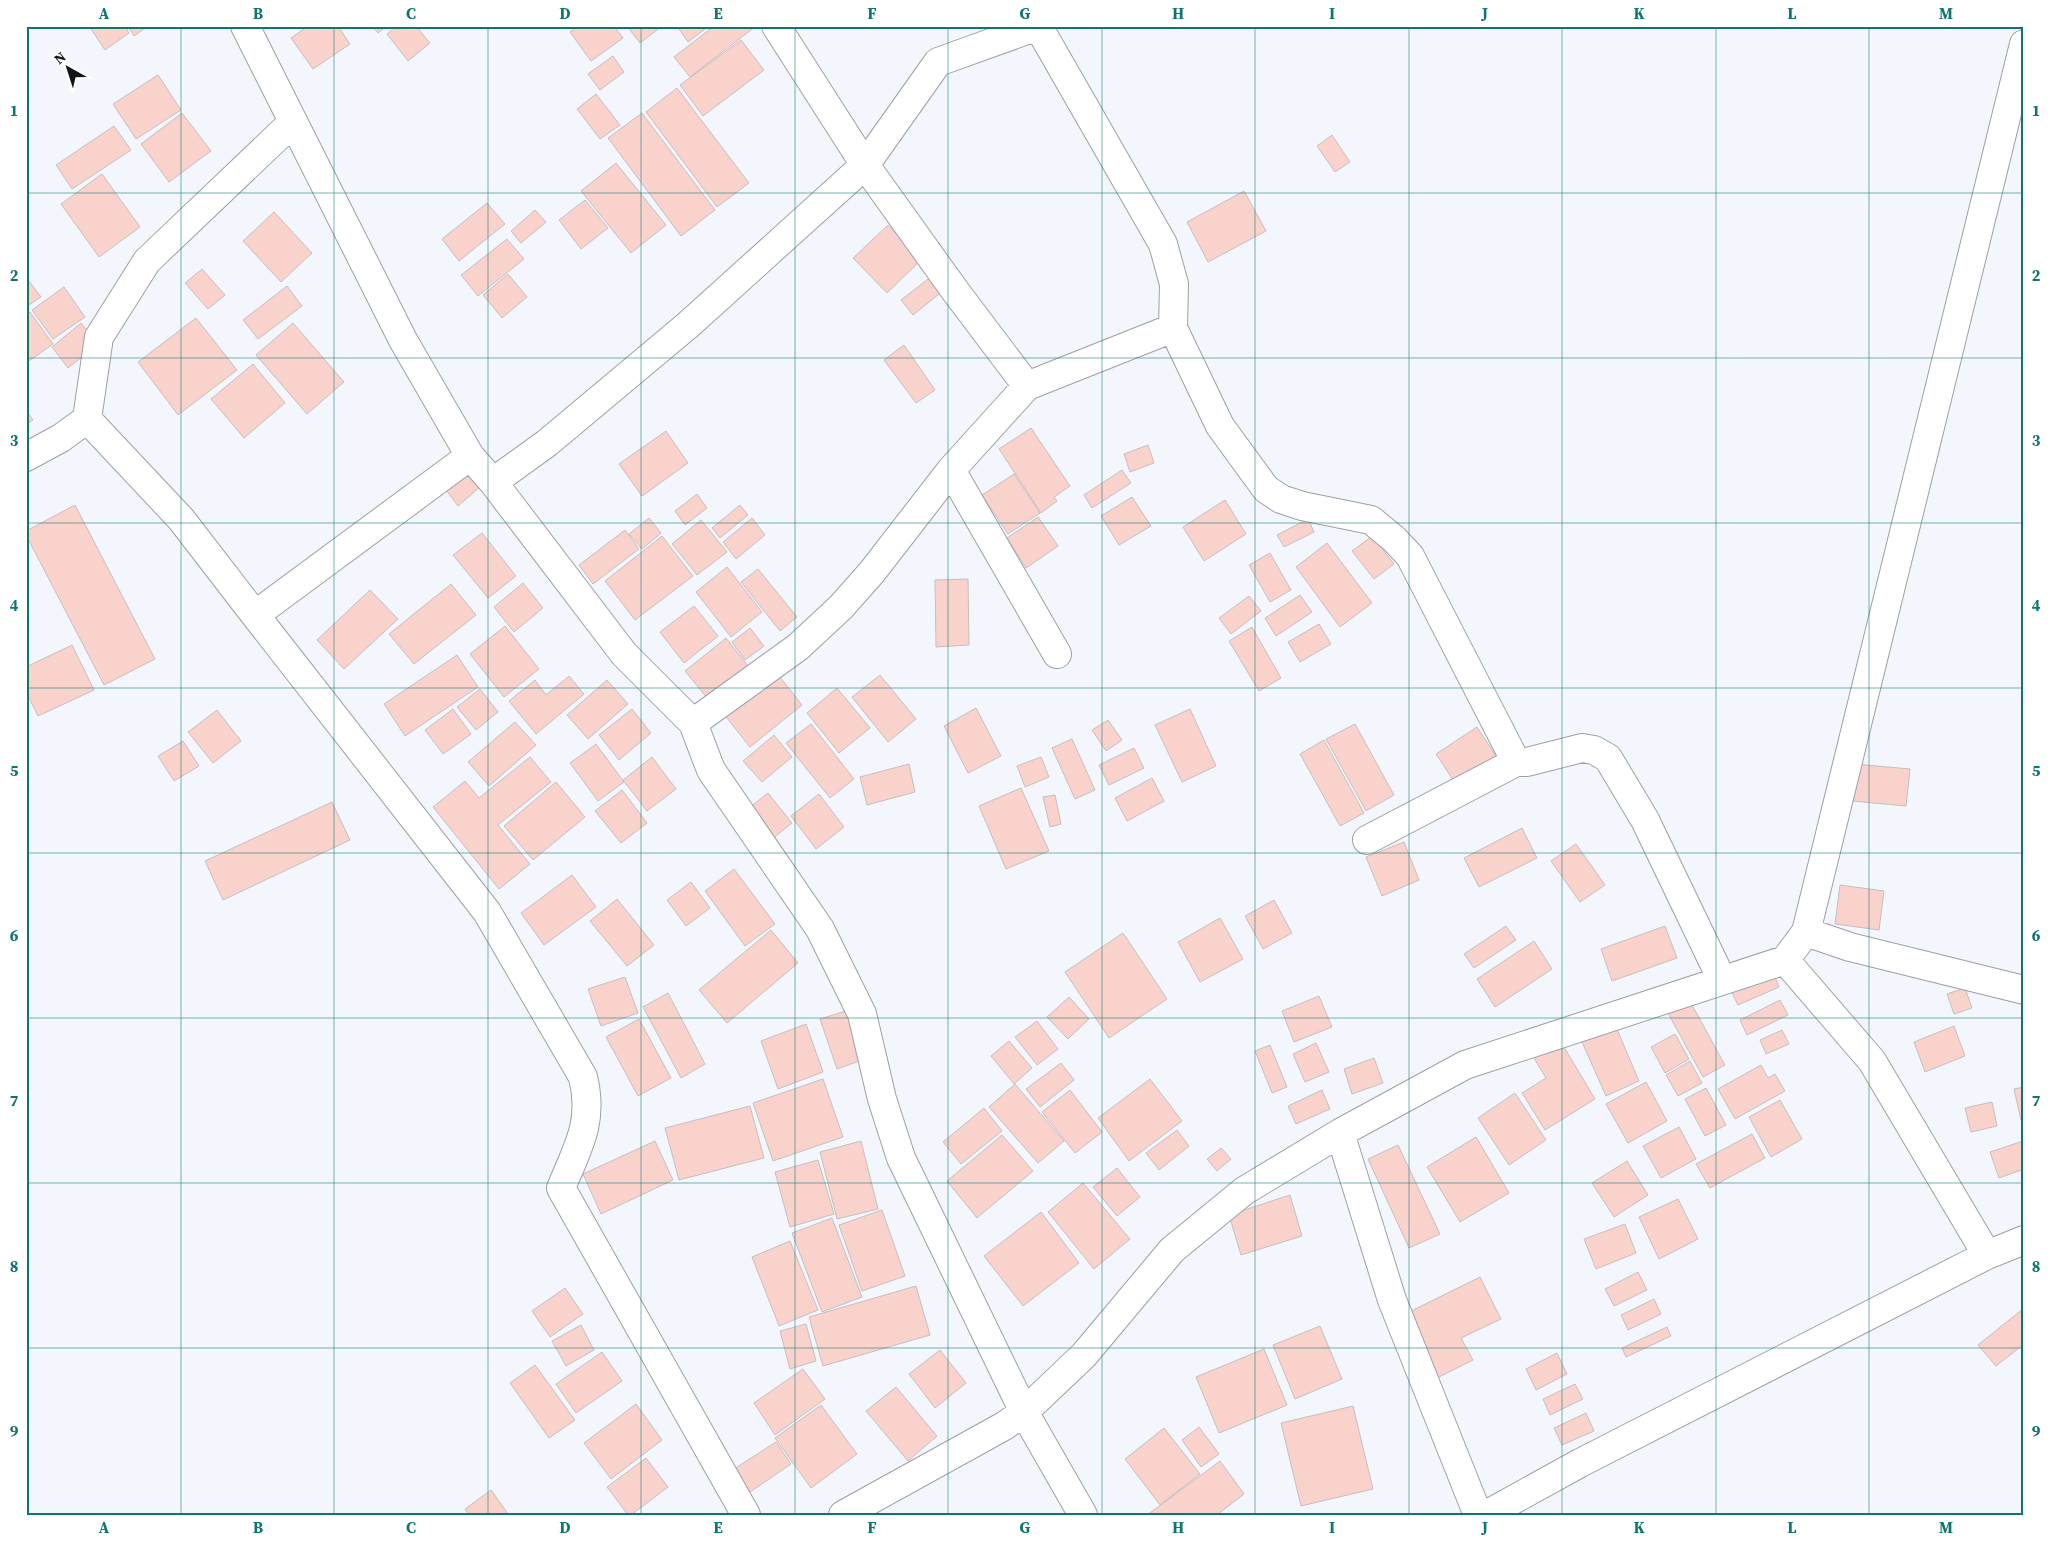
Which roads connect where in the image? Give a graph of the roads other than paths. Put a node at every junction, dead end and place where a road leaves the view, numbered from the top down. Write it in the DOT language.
graph roads {
  1 [pos="245,26"];
  2 [pos="776,26"];
  3 [pos="1038,26"];
  4 [pos="2024,44"];
  5 [pos="292,122"];
  6 [pos="865,165"];
  7 [pos="1173,328"];
  8 [pos="1027,386"];
  9 [pos="87,419"];
  10 [pos="470,456"];
  11 [pos="26,457"];
  12 [pos="951,470"];
  13 [pos="493,482"];
  14 [pos="255,615"];
  15 [pos="1057,654"];
  16 [pos="693,722"];
  17 [pos="1516,762"];
  18 [pos="1367,840"];
  19 [pos="1806,932"];
  20 [pos="1785,960"];
  21 [pos="1722,980"];
  22 [pos="2024,990"];
  23 [pos="1340,1133"];
  24 [pos="2024,1240"];
  25 [pos="1987,1255"];
  26 [pos="1024,1412"];
  27 [pos="746,1515"];
  28 [pos="843,1515"];
  29 [pos="1083,1515"];
  30 [pos="1478,1515"];
  31 [pos="1486,1515"];
  1 -- 5 [label="street"];
  2 -- 6 [label="street"];
  3 -- 6 [label="street"];
  3 -- 7 [label="street"];
  4 -- 19 [label="street"];
  5 -- 9 [label="street"];
  5 -- 10 [label="street"];
  6 -- 8 [label="street"];
  6 -- 13 [label="street"];
  7 -- 8 [label="street"];
  7 -- 17 [label="street"];
  8 -- 12 [label="street"];
  9 -- 11 [label="street"];
  9 -- 14 [label="street"];
  10 -- 13 [label="street"];
  10 -- 14 [label="street"];
  12 -- 15 [label="street"];
  12 -- 16 [label="street"];
  13 -- 16 [label="street"];
  14 -- 27 [label="street"];
  16 -- 26 [label="street"];
  17 -- 18 [label="street"];
  17 -- 21 [label="street"];
  19 -- 20 [label="street"];
  19 -- 22 [label="street"];
  20 -- 21 [label="street"];
  20 -- 25 [label="street"];
  21 -- 23 [label="street"];
  23 -- 26 [label="street"];
  23 -- 30 [label="street"];
  24 -- 25 [label="street"];
  25 -- 31 [label="street"];
  26 -- 28 [label="street"];
  26 -- 29 [label="street"];
}
